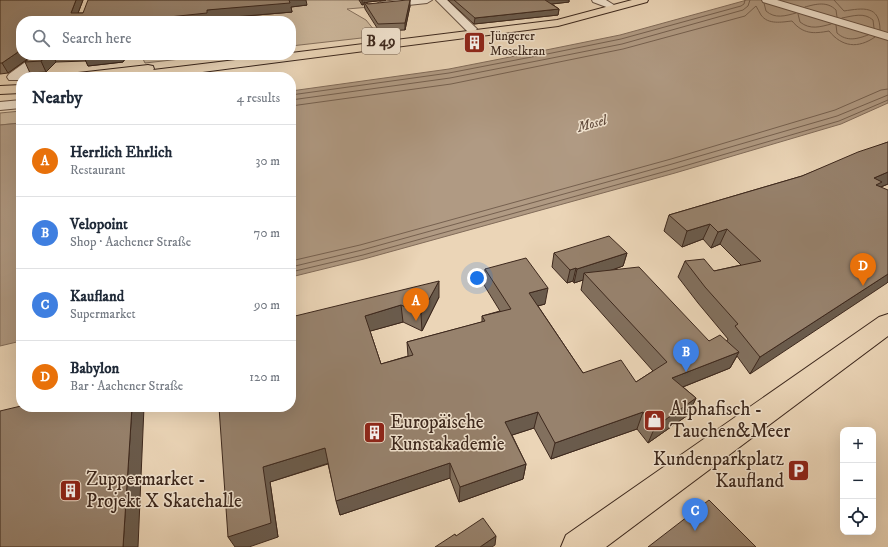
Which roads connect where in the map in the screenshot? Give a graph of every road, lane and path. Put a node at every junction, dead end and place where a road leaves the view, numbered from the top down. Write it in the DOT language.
graph roads {
  1 [pos="427,0"];
  2 [pos="441,0"];
  3 [pos="597,0"];
  4 [pos="643,0"];
  5 [pos="767,0"];
  6 [pos="624,3"];
  7 [pos="609,5"];
  8 [pos="368,6"];
  9 [pos="471,29"];
  10 [pos="488,29"];
  11 [pos="452,37"];
  12 [pos="888,37"];
  13 [pos="296,51"];
  14 [pos="296,58"];
  15 [pos="38,60"];
  16 [pos="225,60"];
  17 [pos="283,60"];
  18 [pos="26,72"];
  19 [pos="121,72"];
  20 [pos="195,72"];
  21 [pos="0,75"];
  22 [pos="16,79"];
  23 [pos="16,80"];
  24 [pos="16,81"];
  25 [pos="0,84"];
  26 [pos="0,90"];
  27 [pos="16,104"];
  28 [pos="0,106"];
  29 [pos="888,323"];
  30 [pos="578,547"];
  1 -- 8 [label="street"];
  2 -- 9 [label="street"];
  3 -- 7 [label="street"];
  4 -- 6 [label="main road, B 49"];
  5 -- 12 [label="street"];
  6 -- 7 [label="main road"];
  6 -- 10 [label="main road, B 49"];
  7 -- 10 [label="main road, B 49"];
  9 -- 10 [label="main road, B 49"];
  9 -- 11 [label="main road"];
  9 -- 13 [label="main road, B 49"];
  10 -- 11 [label="main road, B 49"];
  11 -- 14 [label="main road, B 49"];
  15 -- 18 [label="street"];
  16 -- 19 [label="main road"];
  17 -- 20 [label="main road, B 49"];
  21 -- 22 [label="street"];
  23 -- 25 [label="main road"];
  24 -- 26 [label="main road"];
  27 -- 28 [label="street"];
  29 -- 30 [label="main road"];
}
